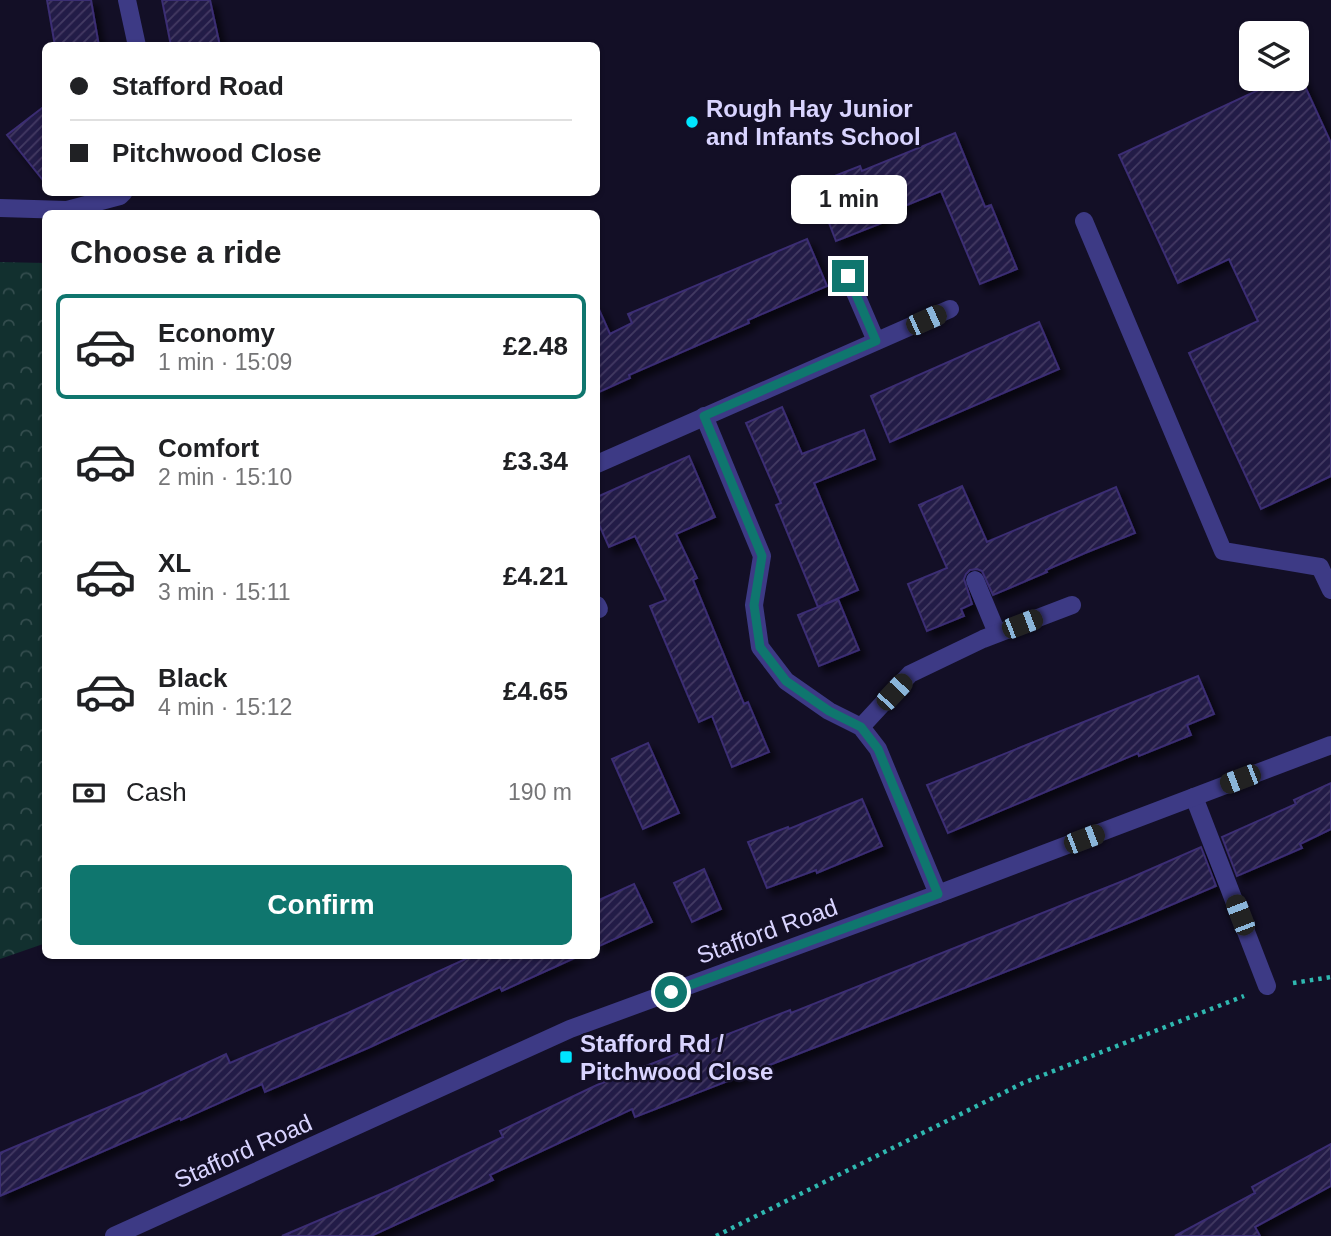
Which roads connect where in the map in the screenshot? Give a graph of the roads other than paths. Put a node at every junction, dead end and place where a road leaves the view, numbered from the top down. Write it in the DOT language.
graph roads {
  1 [pos="127,0"];
  2 [pos="136,42"];
  3 [pos="120,196"];
  4 [pos="0,208"];
  5 [pos="67,210"];
  6 [pos="67,210"];
  7 [pos="1084,221"];
  8 [pos="848,276"];
  9 [pos="950,309"];
  10 [pos="876,341"];
  11 [pos="704,416"];
  12 [pos="600,463"];
  13 [pos="975,580"];
  14 [pos="1331,590"];
  15 [pos="1072,605"];
  16 [pos="997,633"];
  17 [pos="861,727"];
  18 [pos="1331,745"];
  19 [pos="1194,797"];
  20 [pos="938,894"];
  21 [pos="1267,986"];
  22 [pos="114,1236"];
  1 -- 2 [label="street"];
  3 -- 6 [label="street"];
  4 -- 5 [label="street"];
  7 -- 14 [label="street"];
  8 -- 10 [label="street"];
  9 -- 10 [label="street"];
  10 -- 11 [label="street"];
  11 -- 12 [label="street"];
  11 -- 17 [label="street"];
  13 -- 16 [label="street"];
  15 -- 16 [label="street"];
  16 -- 17 [label="street"];
  17 -- 20 [label="street"];
  18 -- 19 [label="street, Stafford Road"];
  19 -- 20 [label="street, Stafford Road"];
  19 -- 21 [label="street"];
  20 -- 22 [label="street, Stafford Road"];
}
